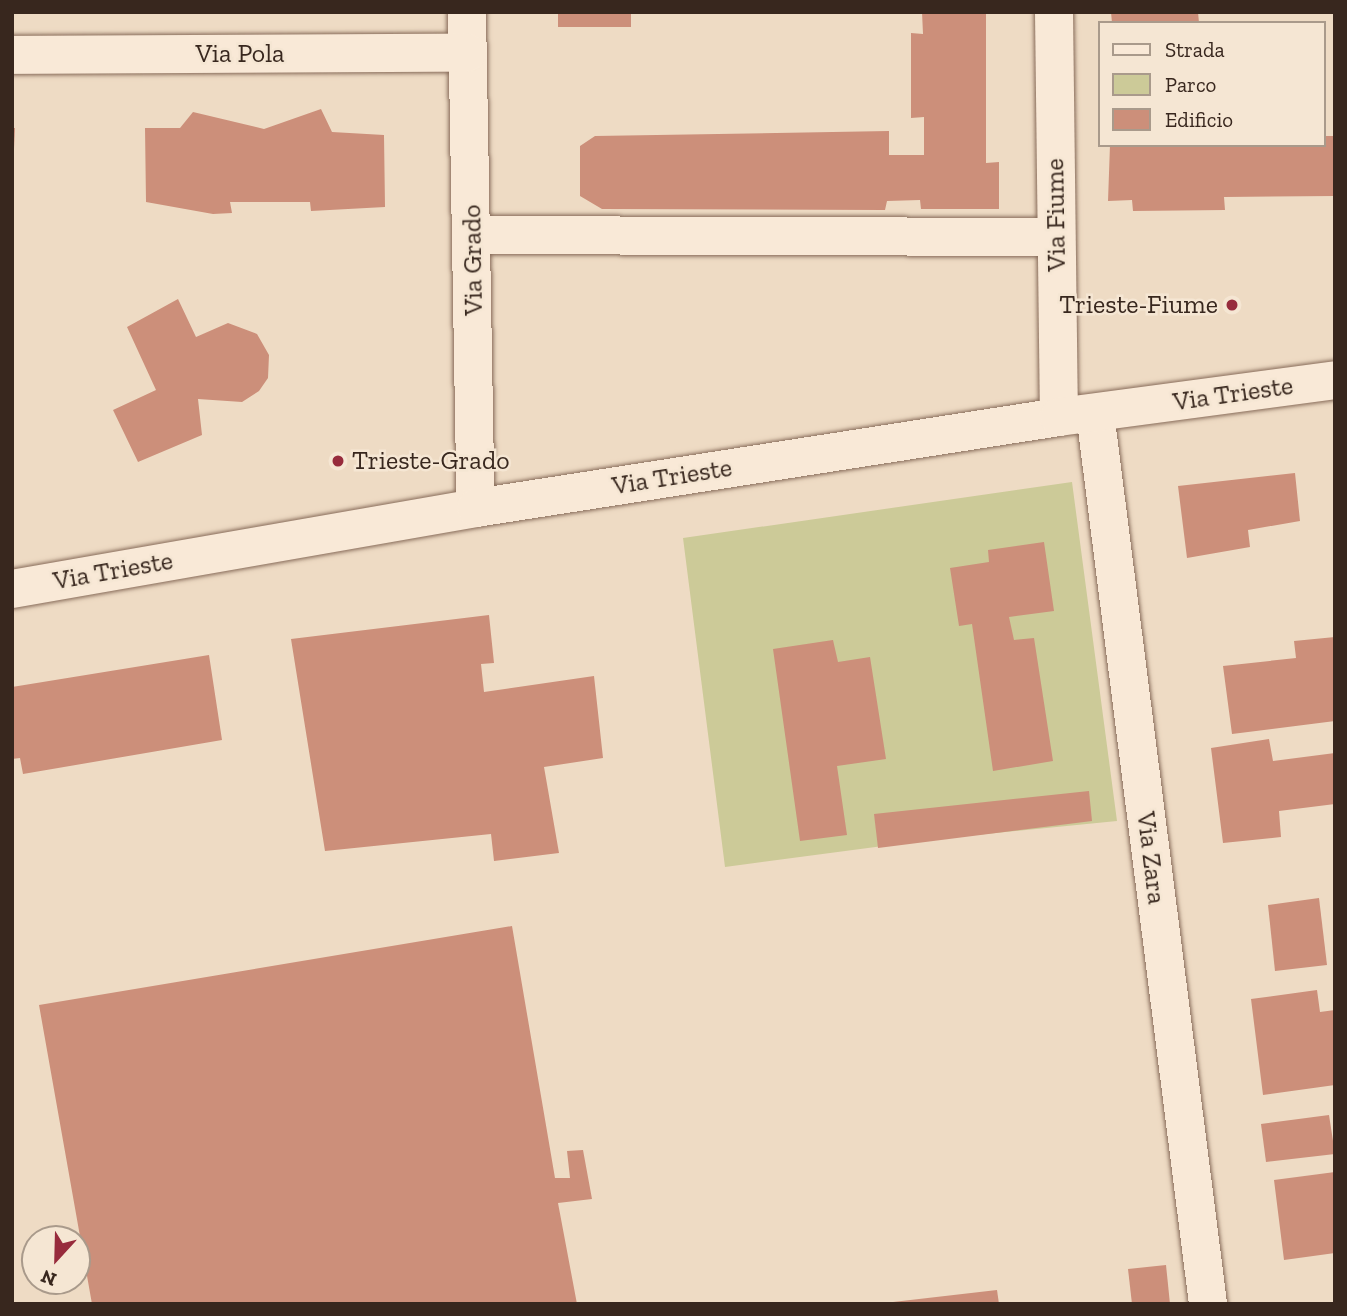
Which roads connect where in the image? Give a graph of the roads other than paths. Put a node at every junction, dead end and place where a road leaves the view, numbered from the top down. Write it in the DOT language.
graph roads {
  1 [pos="467,12"];
  2 [pos="1054,12"];
  3 [pos="467,53"];
  4 [pos="12,55"];
  5 [pos="473,235"];
  6 [pos="1056,237"];
  7 [pos="1335,380"];
  8 [pos="1077,415"];
  9 [pos="476,508"];
  10 [pos="12,589"];
  11 [pos="1208,1304"];
  1 -- 3 [label="street, Via Grado"];
  2 -- 6 [label="street, Via Fiume"];
  3 -- 4 [label="street, Via Pola"];
  3 -- 5 [label="street, Via Grado"];
  5 -- 6 [label="street"];
  5 -- 9 [label="street, Via Grado"];
  6 -- 8 [label="street, Via Fiume"];
  7 -- 8 [label="street, Via Trieste"];
  8 -- 9 [label="street, Via Trieste"];
  8 -- 11 [label="street, Via Zara"];
  9 -- 10 [label="street, Via Trieste"];
}
